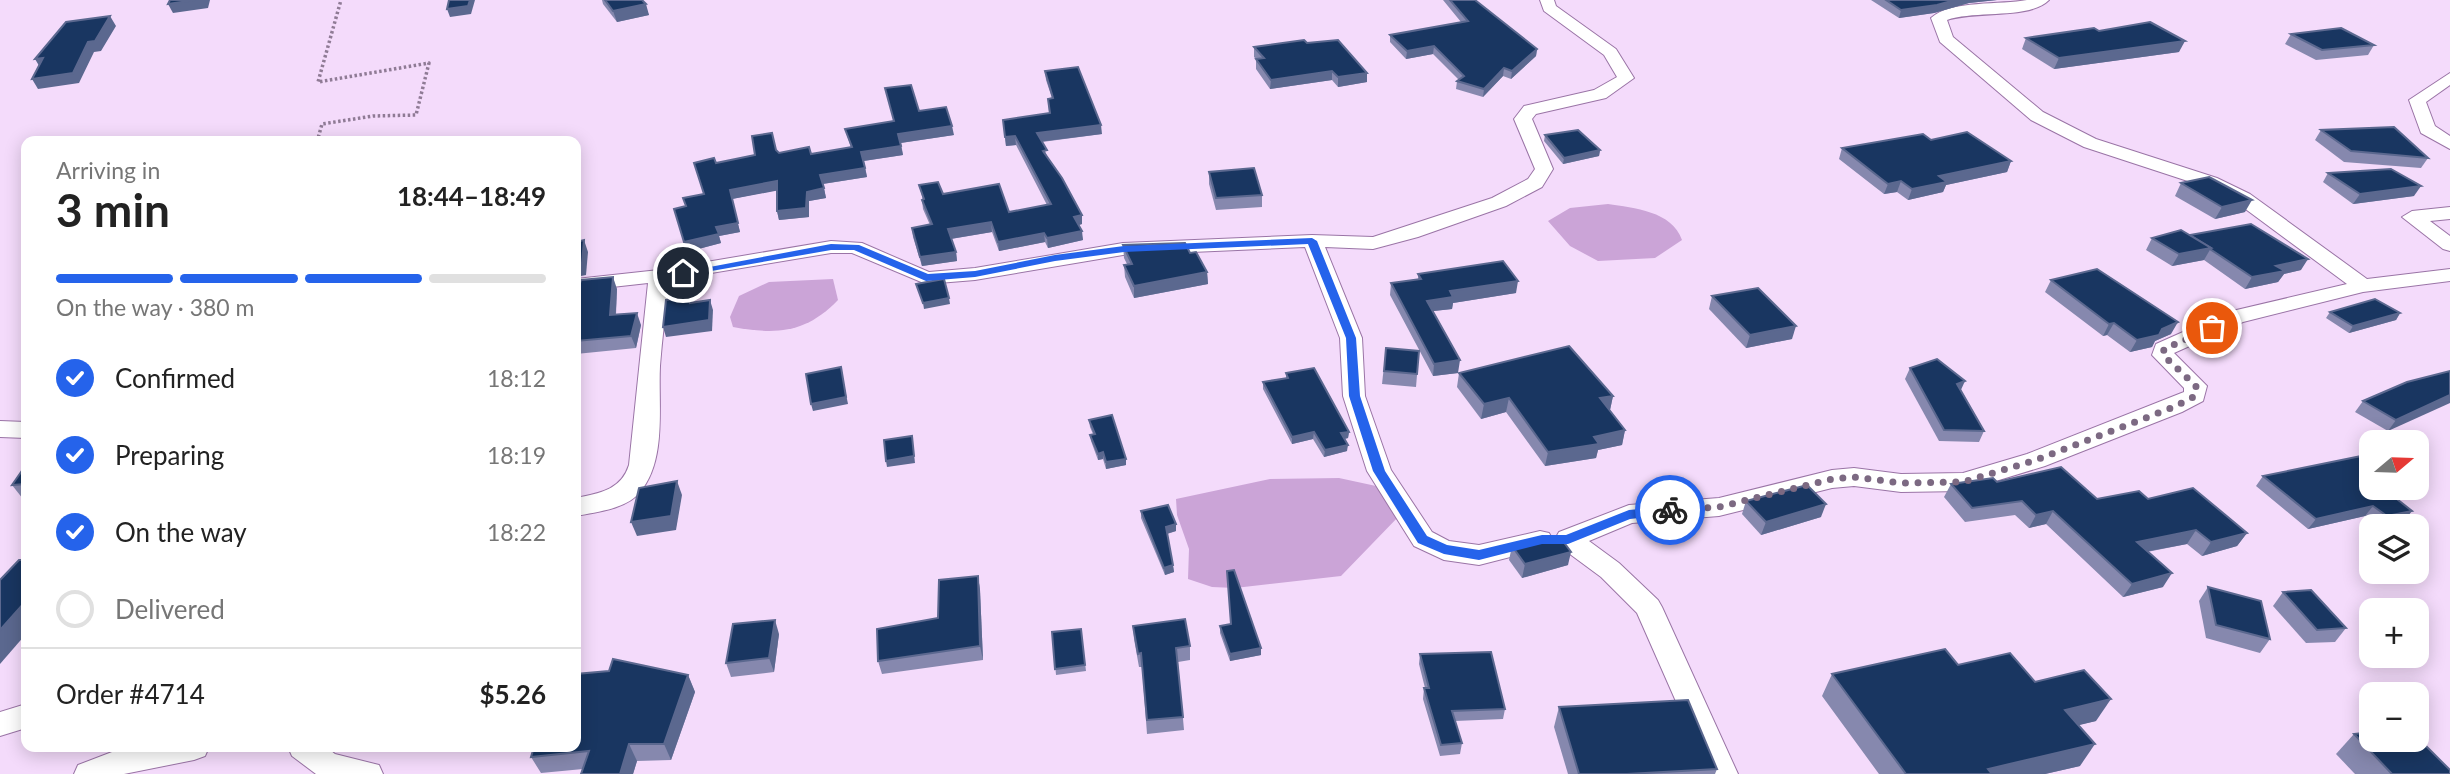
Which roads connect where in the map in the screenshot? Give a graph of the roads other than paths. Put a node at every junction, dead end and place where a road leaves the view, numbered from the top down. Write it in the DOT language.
graph roads {
  1 [pos="1546,0"];
  2 [pos="2042,0"];
  3 [pos="2450,78"];
  4 [pos="2450,144"];
  5 [pos="2450,213"];
  6 [pos="1312,241"];
  7 [pos="2450,245"];
  8 [pos="2450,275"];
  9 [pos="659,276"];
  10 [pos="581,284"];
  11 [pos="2363,286"];
  12 [pos="0,429"];
  13 [pos="21,430"];
  14 [pos="581,506"];
  15 [pos="1568,539"];
  16 [pos="21,718"];
  17 [pos="0,724"];
  18 [pos="146,752"];
  19 [pos="310,752"];
  20 [pos="127,754"];
  21 [pos="89,774"];
  22 [pos="368,774"];
  23 [pos="1723,774"];
  1 -- 6 [label="street"];
  2 -- 11 [label="street"];
  3 -- 4 [label="street"];
  5 -- 7 [label="street"];
  6 -- 9 [label="street"];
  6 -- 15 [label="street"];
  8 -- 11 [label="street"];
  9 -- 10 [label="street"];
  9 -- 14 [label="street"];
  11 -- 15 [label="street"];
  12 -- 13 [label="street"];
  15 -- 23 [label="street"];
  16 -- 17 [label="street"];
  18 -- 20 [label="street"];
  19 -- 22 [label="street"];
  20 -- 21 [label="street"];
}
